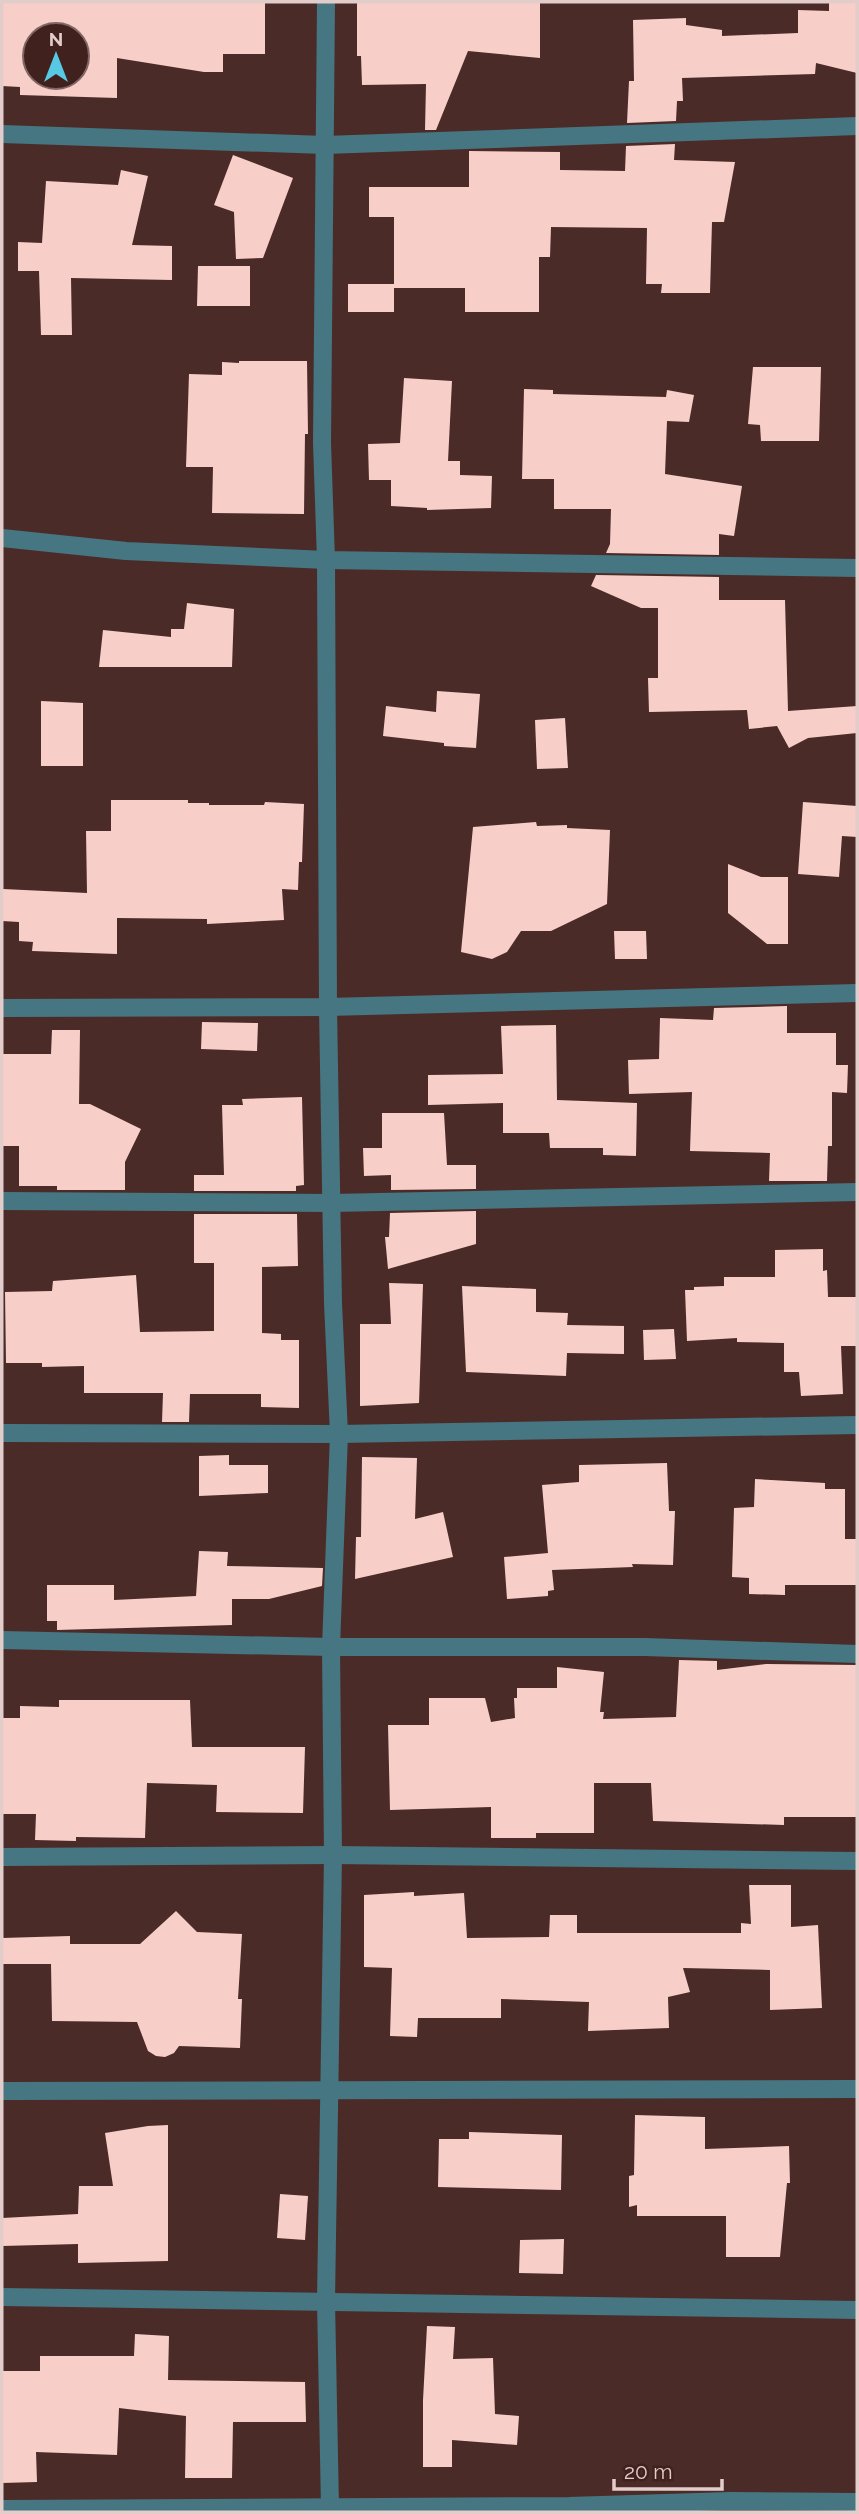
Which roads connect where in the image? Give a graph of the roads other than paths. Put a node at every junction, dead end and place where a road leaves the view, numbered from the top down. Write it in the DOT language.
graph roads {
  1 [pos="326,2"];
  2 [pos="857,126"];
  3 [pos="2,134"];
  4 [pos="325,145"];
  5 [pos="2,538"];
  6 [pos="326,560"];
  7 [pos="857,568"];
  8 [pos="857,993"];
  9 [pos="328,1007"];
  10 [pos="2,1008"];
  11 [pos="857,1192"];
  12 [pos="2,1201"];
  13 [pos="332,1203"];
  14 [pos="857,1425"];
  15 [pos="2,1433"];
  16 [pos="339,1434"];
  17 [pos="2,1640"];
  18 [pos="331,1647"];
  19 [pos="857,1654"];
  20 [pos="333,1855"];
  21 [pos="2,1857"];
  22 [pos="857,1861"];
  23 [pos="857,2089"];
  24 [pos="328,2090"];
  25 [pos="2,2091"];
  26 [pos="2,2297"];
  27 [pos="327,2301"];
  28 [pos="857,2311"];
  29 [pos="857,2502"];
  30 [pos="330,2508"];
  31 [pos="2,2509"];
  1 -- 4 [label="street"];
  2 -- 4 [label="street"];
  3 -- 4 [label="street"];
  4 -- 6 [label="street"];
  5 -- 6 [label="street"];
  6 -- 7 [label="street"];
  6 -- 9 [label="street"];
  8 -- 9 [label="street"];
  9 -- 10 [label="street"];
  9 -- 13 [label="street"];
  11 -- 13 [label="street"];
  12 -- 13 [label="street"];
  13 -- 16 [label="street"];
  14 -- 16 [label="street"];
  15 -- 16 [label="street"];
  16 -- 18 [label="street"];
  17 -- 18 [label="street"];
  18 -- 19 [label="street"];
  18 -- 20 [label="street"];
  20 -- 21 [label="street"];
  20 -- 22 [label="street"];
  20 -- 24 [label="street"];
  23 -- 24 [label="street"];
  24 -- 25 [label="street"];
  24 -- 27 [label="street"];
  26 -- 27 [label="street"];
  27 -- 28 [label="street"];
  27 -- 30 [label="street"];
  29 -- 30 [label="street"];
  30 -- 31 [label="street"];
}
